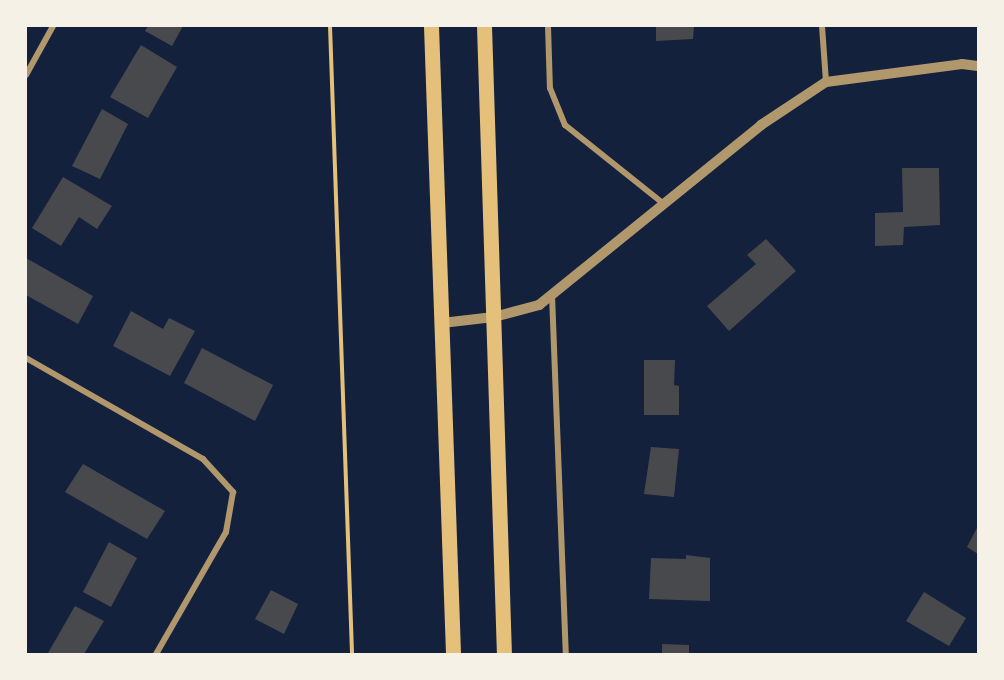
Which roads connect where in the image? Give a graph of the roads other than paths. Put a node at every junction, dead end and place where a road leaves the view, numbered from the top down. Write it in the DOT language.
graph roads {
  1 [pos="53,26"];
  2 [pos="431,26"];
  3 [pos="484,26"];
  4 [pos="548,26"];
  5 [pos="822,26"];
  6 [pos="978,66"];
  7 [pos="26,75"];
  8 [pos="826,82"];
  9 [pos="664,204"];
  10 [pos="552,294"];
  11 [pos="494,317"];
  12 [pos="442,323"];
  13 [pos="26,358"];
  14 [pos="156,654"];
  15 [pos="453,654"];
  16 [pos="504,654"];
  17 [pos="566,654"];
  1 -- 7 [label="street"];
  2 -- 12 [label="main road"];
  3 -- 11 [label="main road"];
  4 -- 9 [label="street"];
  5 -- 8 [label="street"];
  6 -- 8 [label="street"];
  8 -- 9 [label="street"];
  9 -- 10 [label="street"];
  10 -- 11 [label="street"];
  10 -- 17 [label="street"];
  11 -- 12 [label="street"];
  11 -- 16 [label="main road"];
  12 -- 15 [label="main road"];
  13 -- 14 [label="street"];
}
